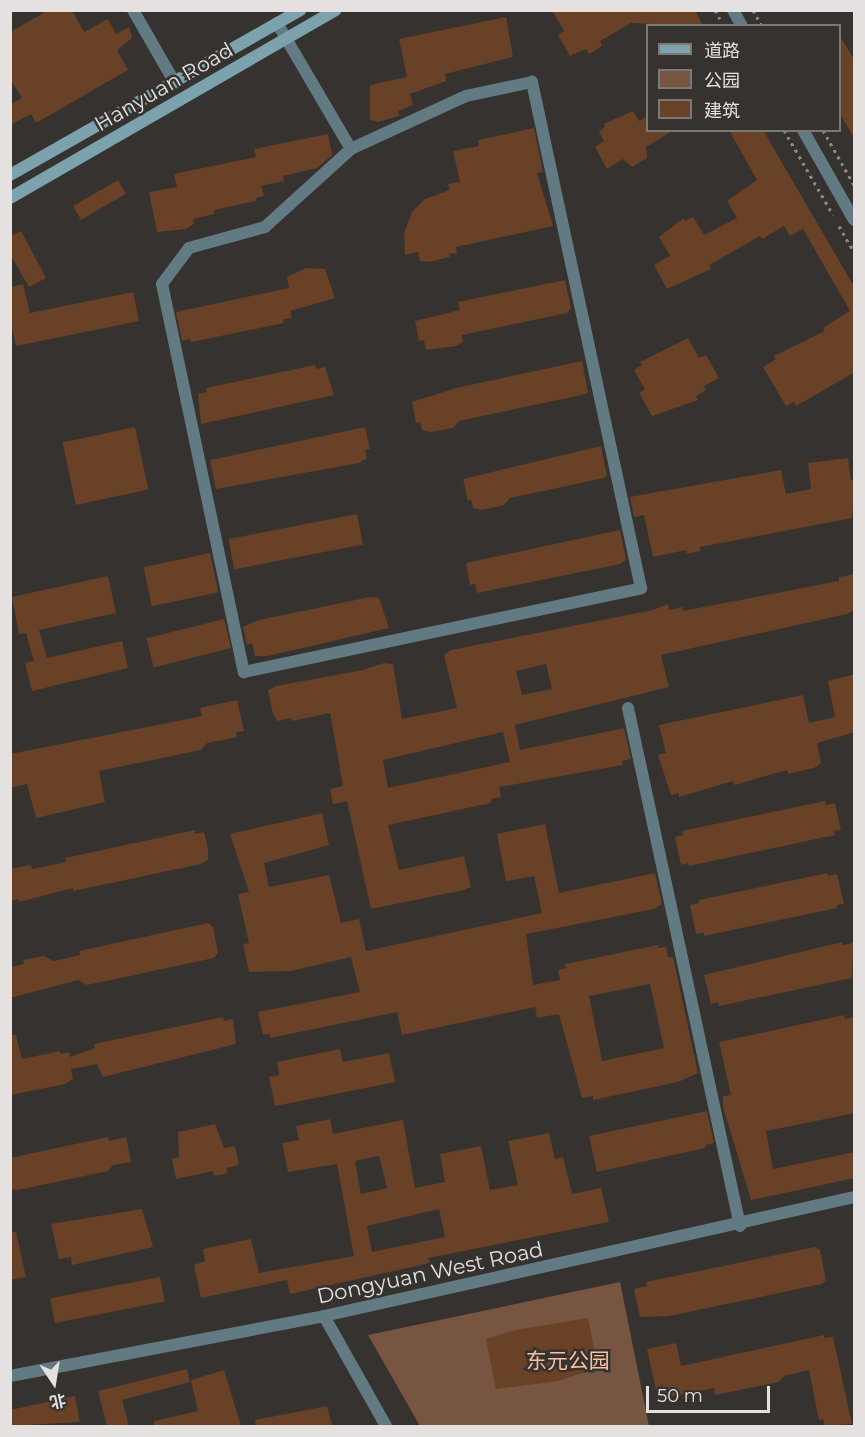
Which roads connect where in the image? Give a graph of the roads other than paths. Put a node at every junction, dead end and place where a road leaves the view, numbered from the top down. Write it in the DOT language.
graph roads {
  1 [pos="134,10"];
  2 [pos="300,10"];
  3 [pos="336,10"];
  4 [pos="733,10"];
  5 [pos="277,23"];
  6 [pos="741,24"];
  7 [pos="286,39"];
  8 [pos="175,83"];
  9 [pos="804,132"];
  10 [pos="351,149"];
  11 [pos="10,175"];
  12 [pos="10,198"];
  13 [pos="855,220"];
  14 [pos="628,708"];
  15 [pos="855,1197"];
  16 [pos="740,1226"];
  17 [pos="324,1316"];
  18 [pos="10,1376"];
  19 [pos="386,1426"];
  1 -- 8 [label="street"];
  2 -- 5 [label="main road, Hanyuan Road"];
  3 -- 7 [label="main road, Hanyuan Road"];
  4 -- 6 [label="street"];
  5 -- 7 [label="street"];
  5 -- 8 [label="main road, Hanyuan Road"];
  7 -- 10 [label="street"];
  7 -- 12 [label="main road, Hanyuan Road"];
  8 -- 11 [label="main road, Hanyuan Road"];
  9 -- 13 [label="street"];
  10 -- 10 [label="street"];
  14 -- 16 [label="street"];
  15 -- 16 [label="street, Dongyuan West Road"];
  16 -- 17 [label="street, Dongyuan West Road"];
  17 -- 18 [label="street, Dongyuan West Road"];
  17 -- 19 [label="street"];
}
